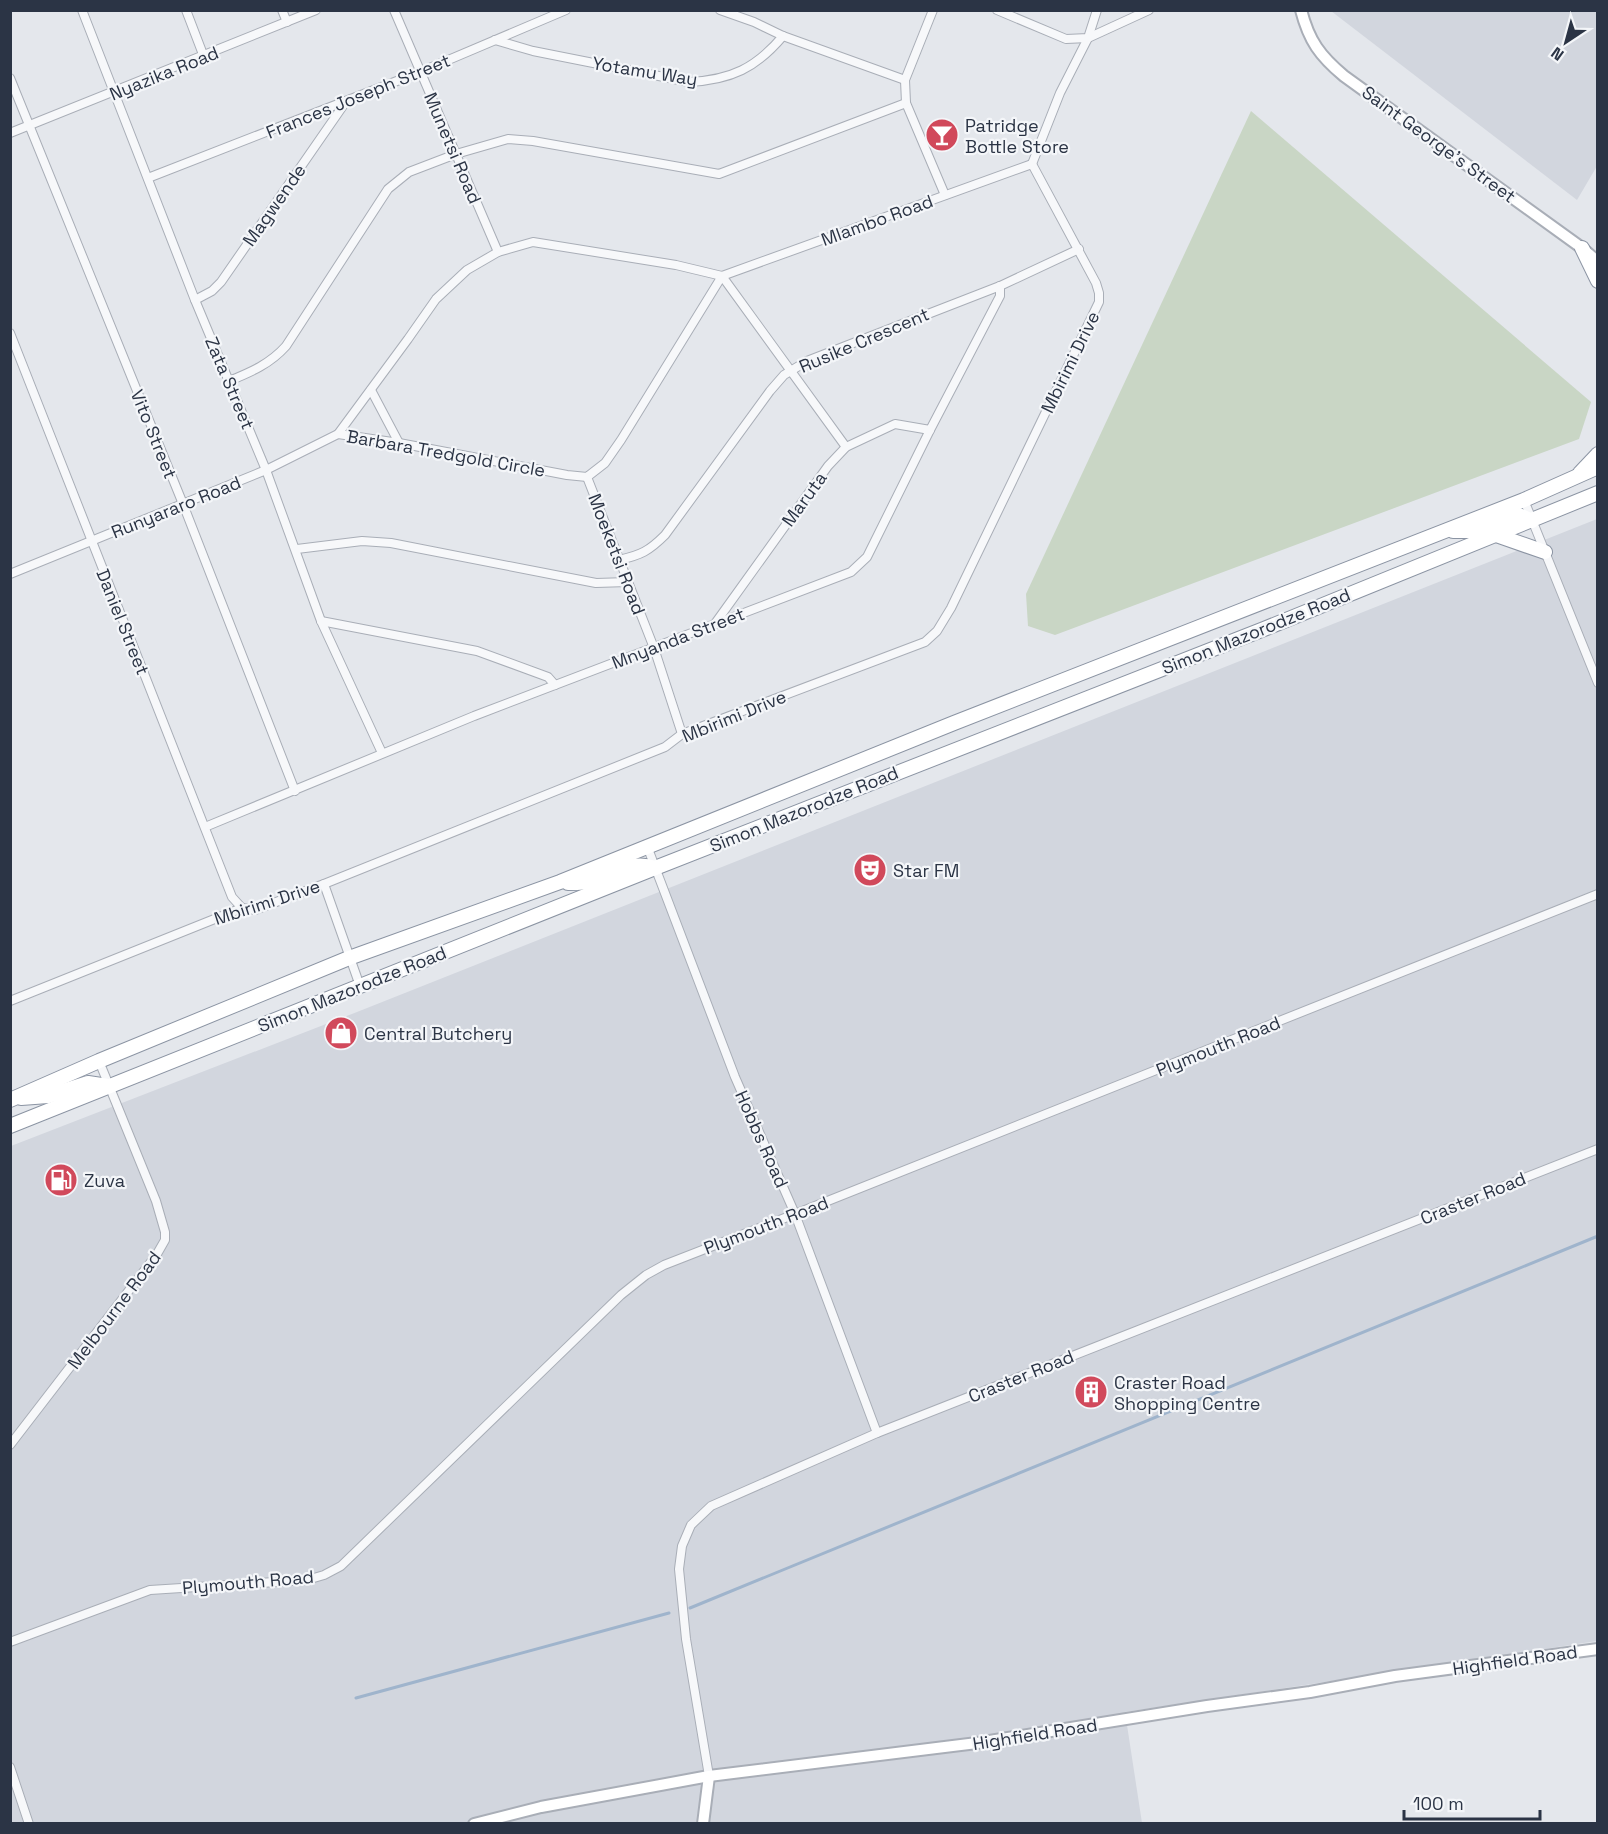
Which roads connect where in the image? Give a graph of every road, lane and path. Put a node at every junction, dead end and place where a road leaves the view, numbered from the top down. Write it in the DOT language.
graph roads {
  1 [pos="82,10"];
  2 [pos="186,10"];
  3 [pos="282,10"];
  4 [pos="316,10"];
  5 [pos="394,10"];
  6 [pos="566,10"];
  7 [pos="720,10"];
  8 [pos="933,10"];
  9 [pos="997,10"];
  10 [pos="1097,10"];
  11 [pos="1149,10"];
  12 [pos="1300,10"];
  13 [pos="287,22"];
  14 [pos="783,36"];
  15 [pos="1088,38"];
  16 [pos="495,40"];
  17 [pos="204,57"];
  18 [pos="420,72"];
  19 [pos="10,78"];
  20 [pos="905,80"];
  21 [pos="115,93"];
  22 [pos="346,102"];
  23 [pos="906,103"];
  24 [pos="29,126"];
  25 [pos="10,134"];
  26 [pos="456,154"];
  27 [pos="1032,164"];
  28 [pos="148,178"];
  29 [pos="945,195"];
  30 [pos="1582,248"];
  31 [pos="1079,249"];
  32 [pos="498,252"];
  33 [pos="1598,262"];
  34 [pos="722,276"];
  35 [pos="1598,280"];
  36 [pos="1000,286"];
  37 [pos="195,300"];
  38 [pos="10,333"];
  39 [pos="791,371"];
  40 [pos="229,381"];
  41 [pos="371,390"];
  42 [pos="930,430"];
  43 [pos="338,434"];
  44 [pos="399,443"];
  45 [pos="846,447"];
  46 [pos="1598,454"];
  47 [pos="1598,467"];
  48 [pos="267,470"];
  49 [pos="1576,476"];
  50 [pos="587,477"];
  51 [pos="1598,477"];
  52 [pos="1598,493"];
  53 [pos="1524,500"];
  54 [pos="183,504"];
  55 [pos="1532,521"];
  56 [pos="1445,531"];
  57 [pos="1496,535"];
  58 [pos="92,542"];
  59 [pos="297,549"];
  60 [pos="1545,552"];
  61 [pos="619,560"];
  62 [pos="10,574"];
  63 [pos="628,582"];
  64 [pos="321,621"];
  65 [pos="713,626"];
  66 [pos="654,648"];
  67 [pos="1598,683"];
  68 [pos="555,685"];
  69 [pos="682,734"];
  70 [pos="382,753"];
  71 [pos="295,791"];
  72 [pos="205,827"];
  73 [pos="647,846"];
  74 [pos="655,868"];
  75 [pos="560,882"];
  76 [pos="324,884"];
  77 [pos="1598,894"];
  78 [pos="242,908"];
  79 [pos="349,958"];
  80 [pos="360,986"];
  81 [pos="10,1001"];
  82 [pos="99,1061"];
  83 [pos="108,1086"];
  84 [pos="13,1099"];
  85 [pos="10,1126"];
  86 [pos="1598,1149"];
  87 [pos="795,1214"];
  88 [pos="877,1432"];
  89 [pos="10,1445"];
  90 [pos="10,1642"];
  91 [pos="1598,1649"];
  92 [pos="10,1767"];
  93 [pos="709,1776"];
  94 [pos="29,1824"];
  95 [pos="474,1824"];
  96 [pos="703,1824"];
  1 -- 21 [label="street, Zata Street"];
  2 -- 17 [label="street"];
  3 -- 13 [label="street"];
  4 -- 13 [label="street, Nyazika Road"];
  5 -- 18 [label="street, Munetsi Road"];
  6 -- 16 [label="street, Frances Joseph Street"];
  7 -- 14 [label="street"];
  8 -- 20 [label="street"];
  9 -- 15 [label="street"];
  10 -- 15 [label="street"];
  11 -- 15 [label="street"];
  12 -- 30 [label="street, Saint George's Street"];
  13 -- 17 [label="street, Nyazika Road"];
  14 -- 16 [label="street, Yotamu Way"];
  14 -- 20 [label="street"];
  15 -- 27 [label="street"];
  16 -- 18 [label="street, Frances Joseph Street"];
  17 -- 21 [label="street, Nyazika Road"];
  18 -- 22 [label="street, Frances Joseph Street"];
  18 -- 26 [label="street, Munetsi Road"];
  19 -- 24 [label="street, Vito Street"];
  20 -- 23 [label="street"];
  21 -- 24 [label="street, Nyazika Road"];
  21 -- 28 [label="street, Zata Street"];
  22 -- 28 [label="street, Frances Joseph Street"];
  22 -- 37 [label="street, Magwende"];
  23 -- 26 [label="street"];
  23 -- 29 [label="street"];
  24 -- 25 [label="street, Nyazika Road"];
  24 -- 54 [label="street, Vito Street"];
  26 -- 32 [label="street, Munetsi Road"];
  26 -- 40 [label="street"];
  27 -- 29 [label="street, Mlambo Road"];
  27 -- 31 [label="street, Mbirimi Drive"];
  28 -- 37 [label="street, Zata Street"];
  29 -- 34 [label="street, Mlambo Road"];
  30 -- 33 [label="street, Saint George's Street"];
  30 -- 35 [label="highway"];
  31 -- 36 [label="street, Rusike Crescent"];
  31 -- 69 [label="street, Mbirimi Drive"];
  32 -- 34 [label="street, Barbara Tredgold Circle"];
  32 -- 41 [label="street, Barbara Tredgold Circle"];
  34 -- 39 [label="street"];
  34 -- 50 [label="street"];
  36 -- 39 [label="street, Rusike Crescent"];
  36 -- 42 [label="street, Mnyanda Street"];
  37 -- 40 [label="street, Zata Street"];
  38 -- 58 [label="street, Daniel Street"];
  39 -- 45 [label="street"];
  39 -- 61 [label="street, Rusike Crescent"];
  40 -- 48 [label="street, Zata Street"];
  41 -- 43 [label="street, Barbara Tredgold Circle"];
  41 -- 44 [label="street"];
  42 -- 45 [label="street, Maruta"];
  42 -- 65 [label="street, Mnyanda Street"];
  43 -- 44 [label="street, Barbara Tredgold Circle"];
  43 -- 48 [label="street, Runyararo Road"];
  44 -- 50 [label="street, Barbara Tredgold Circle"];
  45 -- 65 [label="street, Maruta"];
  46 -- 49 [label="highway"];
  47 -- 49 [label="highway, Simon Mazorodze Road"];
  48 -- 54 [label="street, Runyararo Road"];
  48 -- 59 [label="street, Zata Street"];
  49 -- 51 [label="highway"];
  49 -- 53 [label="highway, Simon Mazorodze Road"];
  50 -- 61 [label="street, Moeketsi Road"];
  52 -- 55 [label="highway, Simon Mazorodze Road"];
  53 -- 55 [label="street"];
  53 -- 56 [label="highway, Simon Mazorodze Road"];
  54 -- 58 [label="street, Runyararo Road"];
  54 -- 71 [label="street, Vito Street"];
  55 -- 56 [label="highway"];
  55 -- 57 [label="highway, Simon Mazorodze Road"];
  55 -- 60 [label="street"];
  56 -- 73 [label="highway, Simon Mazorodze Road"];
  57 -- 60 [label="highway"];
  57 -- 74 [label="highway, Simon Mazorodze Road"];
  58 -- 62 [label="street, Runyararo Road"];
  58 -- 72 [label="street, Daniel Street"];
  59 -- 63 [label="street"];
  59 -- 64 [label="street, Zata Street"];
  60 -- 67 [label="street"];
  61 -- 63 [label="street, Moeketsi Road"];
  63 -- 66 [label="street, Moeketsi Road"];
  64 -- 68 [label="street"];
  64 -- 70 [label="street, Zata Street"];
  65 -- 66 [label="street, Mnyanda Street"];
  66 -- 68 [label="street, Mnyanda Street"];
  66 -- 69 [label="street, Moeketsi Road"];
  68 -- 70 [label="street, Mnyanda Street"];
  69 -- 76 [label="street, Mbirimi Drive"];
  70 -- 71 [label="street, Mnyanda Street"];
  71 -- 72 [label="street, Mnyanda Street"];
  72 -- 78 [label="street, Daniel Street"];
  73 -- 74 [label="street, Hobbs Road"];
  73 -- 75 [label="highway, Simon Mazorodze Road"];
  74 -- 75 [label="highway"];
  74 -- 80 [label="highway, Simon Mazorodze Road"];
  74 -- 87 [label="street, Hobbs Road"];
  75 -- 79 [label="highway, Simon Mazorodze Road"];
  76 -- 78 [label="street, Mbirimi Drive"];
  76 -- 79 [label="street"];
  77 -- 87 [label="street, Plymouth Road"];
  78 -- 81 [label="street, Mbirimi Drive"];
  79 -- 80 [label="street"];
  79 -- 82 [label="highway, Simon Mazorodze Road"];
  80 -- 83 [label="highway, Simon Mazorodze Road"];
  82 -- 83 [label="street, Melbourne Road"];
  82 -- 84 [label="highway, Simon Mazorodze Road"];
  83 -- 84 [label="highway"];
  83 -- 85 [label="highway, Simon Mazorodze Road"];
  83 -- 89 [label="street, Melbourne Road"];
  86 -- 88 [label="street, Craster Road"];
  87 -- 88 [label="street, Hobbs Road"];
  87 -- 90 [label="street, Plymouth Road"];
  88 -- 93 [label="street, Craster Road"];
  91 -- 93 [label="street, Highfield Road"];
  92 -- 94 [label="street"];
  93 -- 95 [label="street, Highfield Road"];
  93 -- 96 [label="street"];
}
